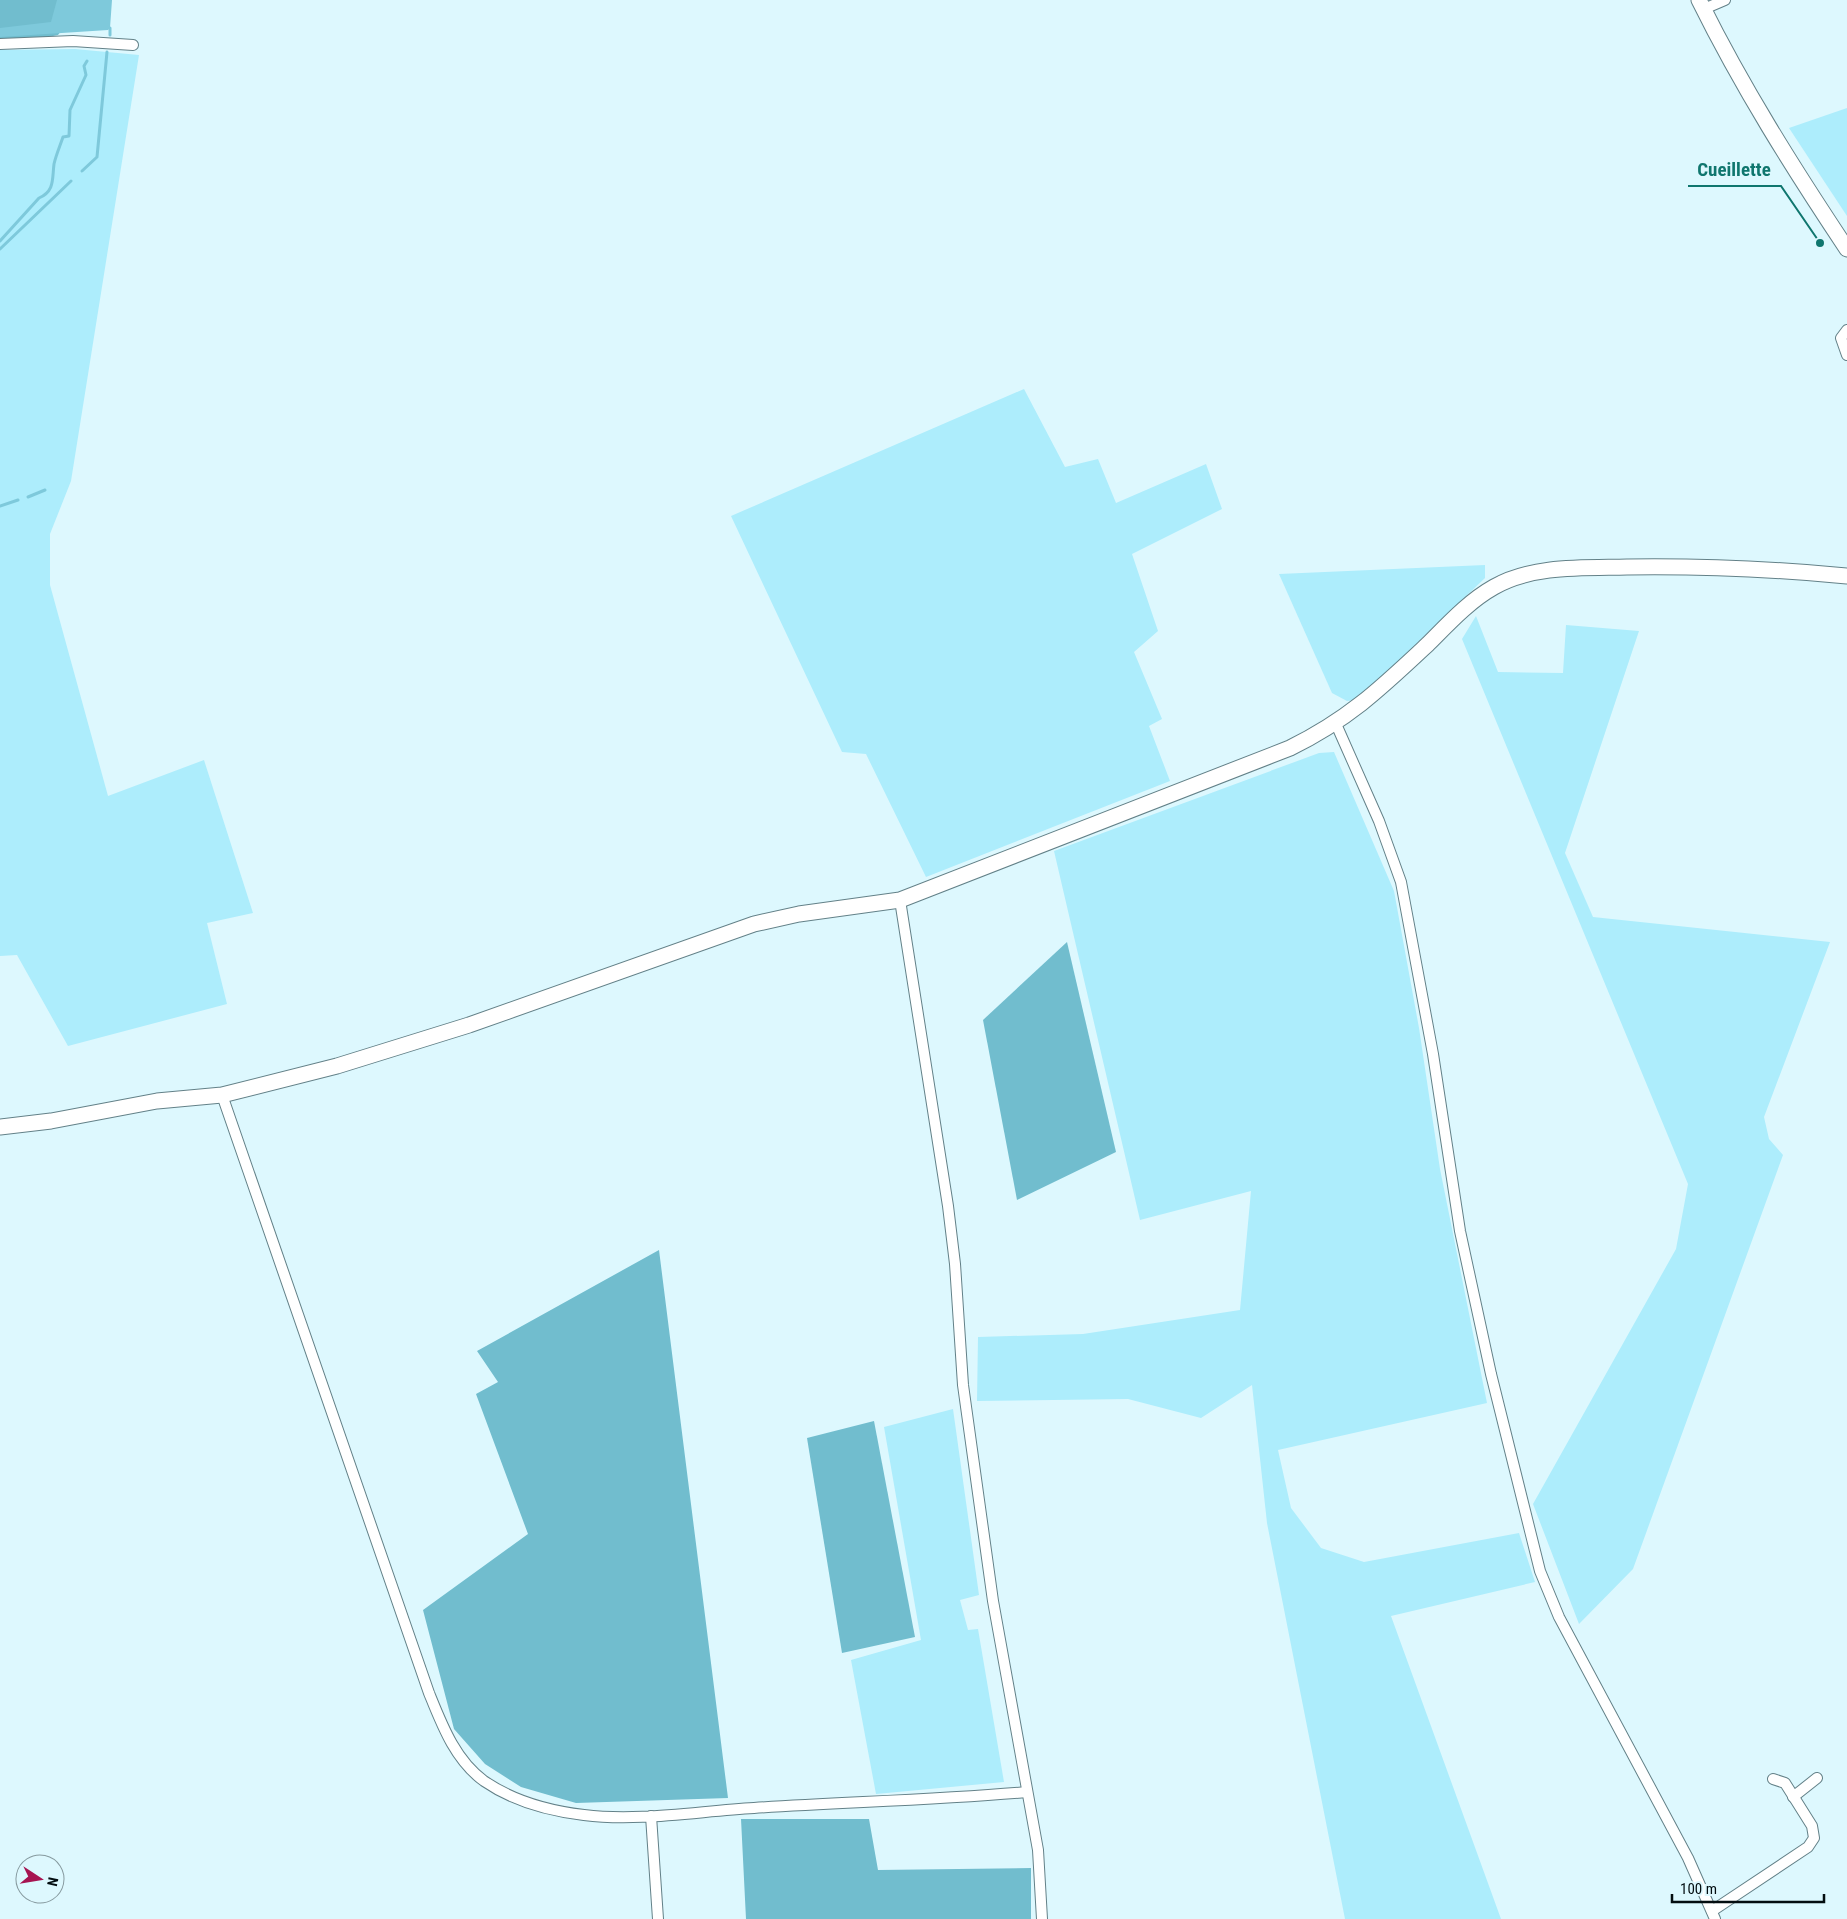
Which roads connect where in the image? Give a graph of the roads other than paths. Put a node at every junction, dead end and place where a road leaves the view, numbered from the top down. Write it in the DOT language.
graph roads {
  1 [pos="1725,0"];
  2 [pos="1702,5"];
  3 [pos="0,44"];
  4 [pos="133,45"];
  5 [pos="1847,249"];
  6 [pos="1847,330"];
  7 [pos="1847,355"];
  8 [pos="1847,576"];
  9 [pos="1336,724"];
  10 [pos="900,900"];
  11 [pos="222,1095"];
  12 [pos="0,1127"];
  13 [pos="1817,1778"];
  14 [pos="1773,1780"];
  15 [pos="1027,1792"];
  16 [pos="1793,1796"];
  17 [pos="650,1816"];
  18 [pos="1713,1915"];
  19 [pos="658,1919"];
  20 [pos="1042,1919"];
  1 -- 2 [label="street"];
  2 -- 5 [label="street"];
  3 -- 4 [label="street"];
  6 -- 7 [label="street"];
  8 -- 9 [label="street"];
  9 -- 10 [label="street"];
  9 -- 18 [label="street"];
  10 -- 11 [label="street"];
  10 -- 15 [label="street"];
  11 -- 12 [label="street"];
  11 -- 17 [label="street"];
  13 -- 16 [label="street"];
  14 -- 16 [label="street"];
  15 -- 17 [label="street"];
  15 -- 20 [label="street"];
  16 -- 18 [label="street"];
  17 -- 19 [label="street"];
}
